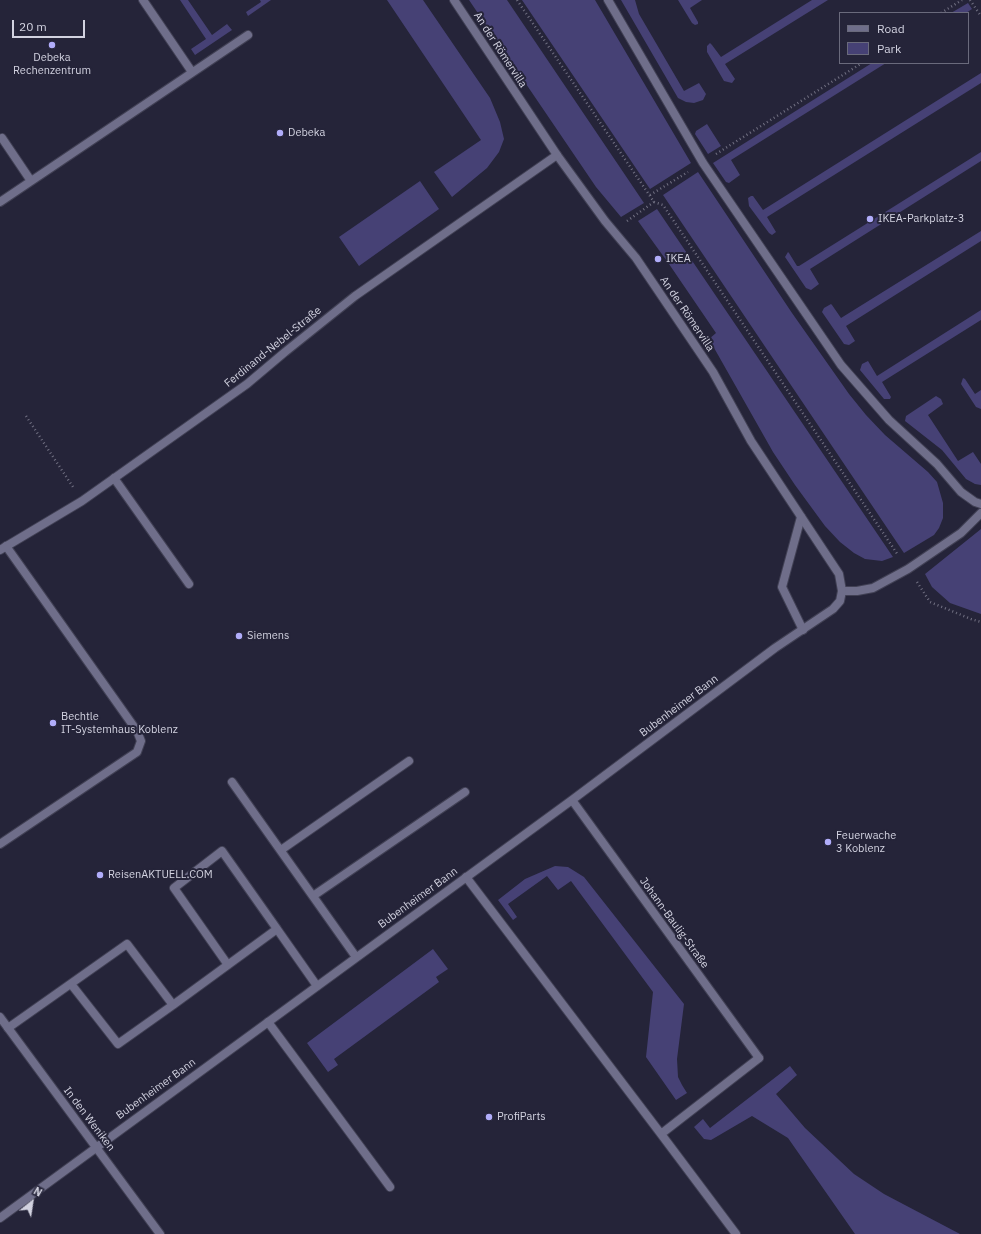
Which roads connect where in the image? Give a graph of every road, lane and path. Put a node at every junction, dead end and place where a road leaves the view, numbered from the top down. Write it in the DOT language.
graph roads {
  1 [pos="143,0"];
  2 [pos="454,0"];
  3 [pos="517,0"];
  4 [pos="608,0"];
  5 [pos="962,0"];
  6 [pos="970,0"];
  7 [pos="943,12"];
  8 [pos="981,16"];
  9 [pos="248,35"];
  10 [pos="860,64"];
  11 [pos="192,72"];
  12 [pos="2,138"];
  13 [pos="557,155"];
  14 [pos="703,163"];
  15 [pos="31,181"];
  16 [pos="650,195"];
  17 [pos="0,202"];
  18 [pos="654,202"];
  19 [pos="613,231"];
  20 [pos="26,416"];
  21 [pos="114,478"];
  22 [pos="82,501"];
  23 [pos="981,504"];
  24 [pos="981,513"];
  25 [pos="801,517"];
  26 [pos="3,548"];
  27 [pos="908,569"];
  28 [pos="189,584"];
  29 [pos="842,591"];
  30 [pos="981,622"];
  31 [pos="804,630"];
  32 [pos="409,761"];
  33 [pos="232,782"];
  34 [pos="465,792"];
  35 [pos="572,800"];
  36 [pos="0,844"];
  37 [pos="281,850"];
  38 [pos="466,877"];
  39 [pos="313,896"];
  40 [pos="277,929"];
  41 [pos="356,957"];
  42 [pos="228,965"];
  43 [pos="71,984"];
  44 [pos="317,986"];
  45 [pos="174,1005"];
  46 [pos="0,1017"];
  47 [pos="268,1022"];
  48 [pos="8,1028"];
  49 [pos="661,1134"];
  50 [pos="96,1147"];
  51 [pos="390,1187"];
  52 [pos="0,1218"];
  53 [pos="160,1234"];
  54 [pos="736,1234"];
  1 -- 11 [label="street"];
  2 -- 13 [label="street, An der Römervilla"];
  3 -- 16 [label="path"];
  4 -- 14 [label="street"];
  5 -- 7 [label="path"];
  6 -- 8 [label="path"];
  9 -- 11 [label="street"];
  10 -- 14 [label="path"];
  11 -- 15 [label="street"];
  12 -- 15 [label="street"];
  13 -- 19 [label="street, An der Römervilla"];
  13 -- 21 [label="street, Ferdinand-Nebel-Straße"];
  14 -- 16 [label="path"];
  14 -- 23 [label="street"];
  15 -- 17 [label="street"];
  16 -- 18 [label="path"];
  18 -- 19 [label="path"];
  18 -- 27 [label="path"];
  19 -- 25 [label="street, An der Römervilla"];
  20 -- 22 [label="path"];
  21 -- 22 [label="street, Ferdinand-Nebel-Straße"];
  21 -- 28 [label="street"];
  22 -- 26 [label="street, Ferdinand-Nebel-Straße"];
  24 -- 27 [label="street"];
  25 -- 29 [label="street, An der Römervilla"];
  25 -- 31 [label="street"];
  26 -- 36 [label="street"];
  27 -- 29 [label="street"];
  27 -- 30 [label="path"];
  29 -- 31 [label="street, Bubenheimer Bann"];
  31 -- 35 [label="street, Bubenheimer Bann"];
  32 -- 37 [label="street"];
  33 -- 37 [label="street"];
  34 -- 39 [label="street"];
  35 -- 38 [label="street, Bubenheimer Bann"];
  35 -- 49 [label="street, Johann-Baulig-Straße"];
  37 -- 39 [label="street"];
  38 -- 41 [label="street, Bubenheimer Bann"];
  38 -- 49 [label="street"];
  39 -- 41 [label="street"];
  40 -- 42 [label="street"];
  40 -- 42 [label="street"];
  40 -- 44 [label="street"];
  41 -- 44 [label="street, Bubenheimer Bann"];
  42 -- 45 [label="street"];
  43 -- 45 [label="street"];
  43 -- 45 [label="street"];
  43 -- 48 [label="street"];
  44 -- 47 [label="street, Bubenheimer Bann"];
  46 -- 48 [label="street, In den Weniken"];
  47 -- 50 [label="street, Bubenheimer Bann"];
  47 -- 51 [label="street"];
  48 -- 50 [label="street, In den Weniken"];
  49 -- 54 [label="street"];
  50 -- 52 [label="street, Bubenheimer Bann"];
  50 -- 53 [label="street, In den Weniken"];
}
